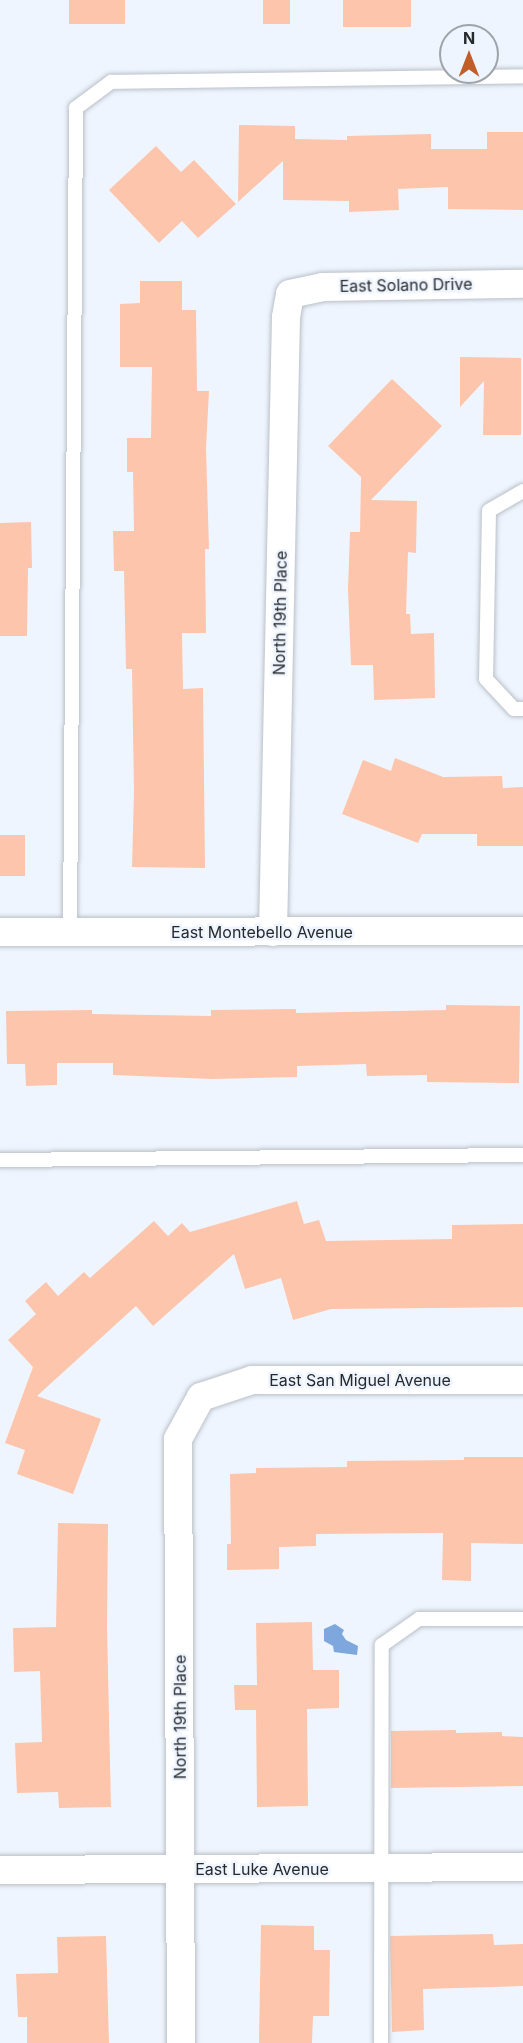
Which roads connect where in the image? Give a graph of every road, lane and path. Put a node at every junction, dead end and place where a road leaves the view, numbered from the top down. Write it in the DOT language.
graph roads {
  1 [pos="523,76"];
  2 [pos="523,284"];
  3 [pos="290,294"];
  4 [pos="523,491"];
  5 [pos="523,709"];
  6 [pos="523,931"];
  7 [pos="0,932"];
  8 [pos="70,932"];
  9 [pos="273,932"];
  10 [pos="523,1155"];
  11 [pos="0,1160"];
  12 [pos="523,1380"];
  13 [pos="201,1397"];
  14 [pos="523,1619"];
  15 [pos="523,1867"];
  16 [pos="380,1868"];
  17 [pos="182,1869"];
  18 [pos="0,1870"];
  19 [pos="181,2043"];
  20 [pos="381,2043"];
  1 -- 8 [label="lane"];
  2 -- 3 [label="street, East Solano Drive"];
  3 -- 9 [label="street, North 19th Place"];
  4 -- 5 [label="lane"];
  6 -- 9 [label="street, East Montebello Avenue"];
  7 -- 8 [label="street, East Montebello Avenue"];
  8 -- 9 [label="street, East Montebello Avenue"];
  10 -- 11 [label="lane"];
  12 -- 13 [label="street, East San Miguel Avenue"];
  13 -- 17 [label="street, North 19th Place"];
  14 -- 16 [label="lane"];
  15 -- 16 [label="street, East Luke Avenue"];
  16 -- 17 [label="street, East Luke Avenue"];
  16 -- 20 [label="lane"];
  17 -- 18 [label="street, East Luke Avenue"];
  17 -- 19 [label="street, North 19th Place"];
}
